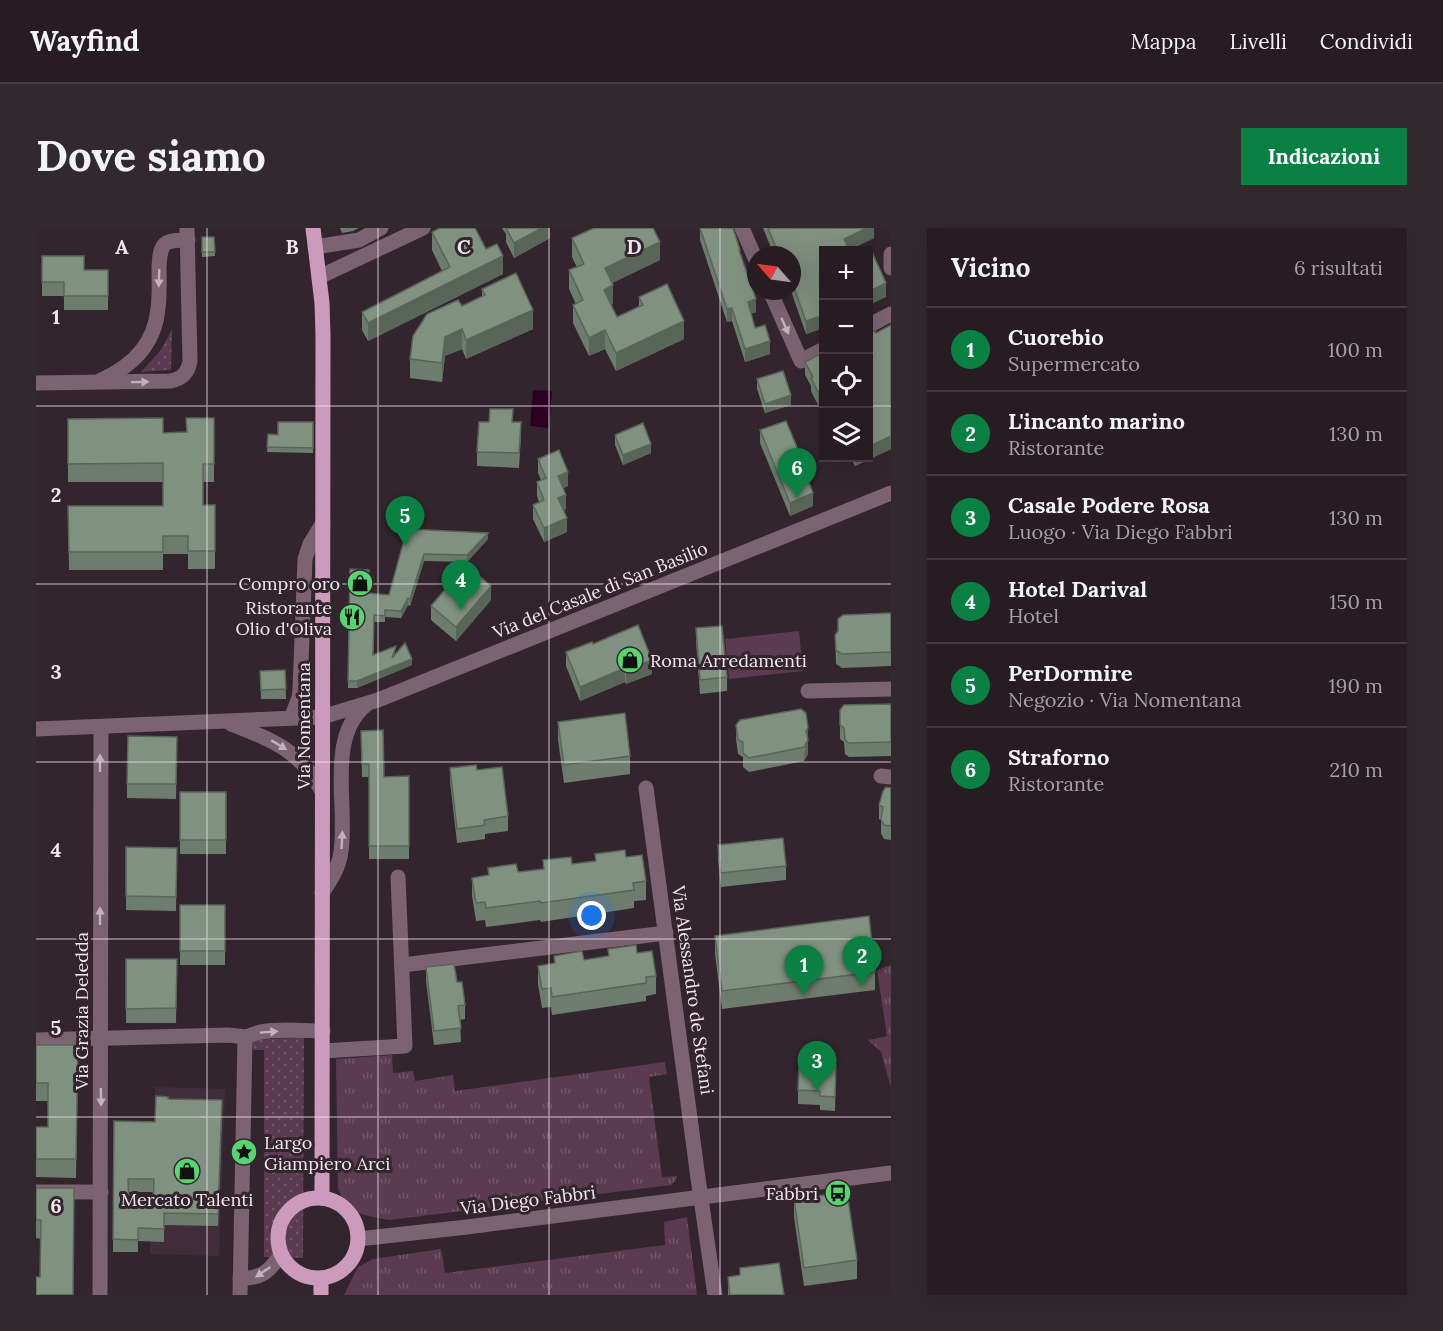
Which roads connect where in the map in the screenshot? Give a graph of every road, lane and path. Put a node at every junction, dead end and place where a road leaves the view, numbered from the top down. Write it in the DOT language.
graph roads {
  1 [pos="313,228"];
  2 [pos="383,228"];
  3 [pos="423,228"];
  4 [pos="742,228"];
  5 [pos="187,234"];
  6 [pos="356,234"];
  7 [pos="393,243"];
  8 [pos="315,246"];
  9 [pos="750,246"];
  10 [pos="891,254"];
  11 [pos="891,268"];
  12 [pos="319,277"];
  13 [pos="774,300"];
  14 [pos="891,314"];
  15 [pos="873,323"];
  16 [pos="819,352"];
  17 [pos="36,383"];
  18 [pos="94,383"];
  19 [pos="891,493"];
  20 [pos="322,524"];
  21 [pos="891,689"];
  22 [pos="808,691"];
  23 [pos="366,705"];
  24 [pos="322,717"];
  25 [pos="291,718"];
  26 [pos="225,722"];
  27 [pos="100,727"];
  28 [pos="36,729"];
  29 [pos="646,788"];
  30 [pos="322,791"];
  31 [pos="398,877"];
  32 [pos="322,893"];
  33 [pos="666,933"];
  34 [pos="402,965"];
  35 [pos="323,1031"];
  36 [pos="246,1037"];
  37 [pos="101,1039"];
  38 [pos="36,1041"];
  39 [pos="323,1051"];
  40 [pos="891,1173"];
  41 [pos="36,1192"];
  42 [pos="101,1192"];
  43 [pos="322,1198"];
  44 [pos="702,1198"];
  45 [pos="358,1239"];
  46 [pos="281,1255"];
  47 [pos="240,1278"];
  48 [pos="321,1287"];
  49 [pos="100,1295"];
  50 [pos="240,1295"];
  51 [pos="715,1295"];
  1 -- 8 [label="main road, Via Nomentana"];
  2 -- 6 [label="street"];
  2 -- 7 [label="street"];
  3 -- 7 [label="street"];
  4 -- 9 [label="street"];
  5 -- 18 [label="street, one-way"];
  18 -- 5 [label="street, one-way"];
  6 -- 8 [label="street"];
  7 -- 12 [label="street"];
  8 -- 12 [label="main road, Via Nomentana"];
  10 -- 11 [label="street"];
  12 -- 20 [label="main road, Via Nomentana"];
  13 -- 16 [label="street, one-way"];
  14 -- 15 [label="street"];
  17 -- 18 [label="street"];
  19 -- 23 [label="street, Via del Casale di San Basilio"];
  20 -- 24 [label="main road, Via Nomentana"];
  20 -- 25 [label="street, Via Nomentana"];
  21 -- 22 [label="street"];
  23 -- 24 [label="street, Via del Casale di San Basilio"];
  32 -- 23 [label="street, one-way"];
  24 -- 25 [label="street, Via del Casale di San Basilio"];
  24 -- 30 [label="main road, Via Nomentana"];
  25 -- 26 [label="street, Via del Casale di San Basilio"];
  26 -- 27 [label="street, Via del Casale di San Basilio"];
  26 -- 30 [label="street, one-way"];
  27 -- 28 [label="street, Via del Casale di San Basilio"];
  37 -- 27 [label="street, Via Grazia Deledda, one-way"];
  29 -- 33 [label="street, Via Alessandro de Stefani"];
  30 -- 32 [label="main road, Via Nomentana"];
  31 -- 34 [label="street"];
  32 -- 35 [label="main road, Via Nomentana"];
  33 -- 34 [label="street"];
  33 -- 44 [label="street, Via Alessandro de Stefani"];
  34 -- 39 [label="street"];
  36 -- 35 [label="street, one-way"];
  35 -- 39 [label="main road, Via Nomentana"];
  36 -- 37 [label="street"];
  36 -- 47 [label="street"];
  37 -- 38 [label="street"];
  37 -- 42 [label="street, Via Grazia Deledda, one-way"];
  39 -- 43 [label="main road, Via Nomentana"];
  40 -- 44 [label="street, Via Diego Fabbri"];
  41 -- 42 [label="street"];
  42 -- 49 [label="street, Via Grazia Deledda"];
  43 -- 45 [label="main road"];
  43 -- 46 [label="main road"];
  44 -- 45 [label="street, Via Diego Fabbri"];
  44 -- 51 [label="street"];
  45 -- 48 [label="main road"];
  46 -- 47 [label="street, one-way"];
  46 -- 48 [label="main road"];
  47 -- 50 [label="street"];
}
